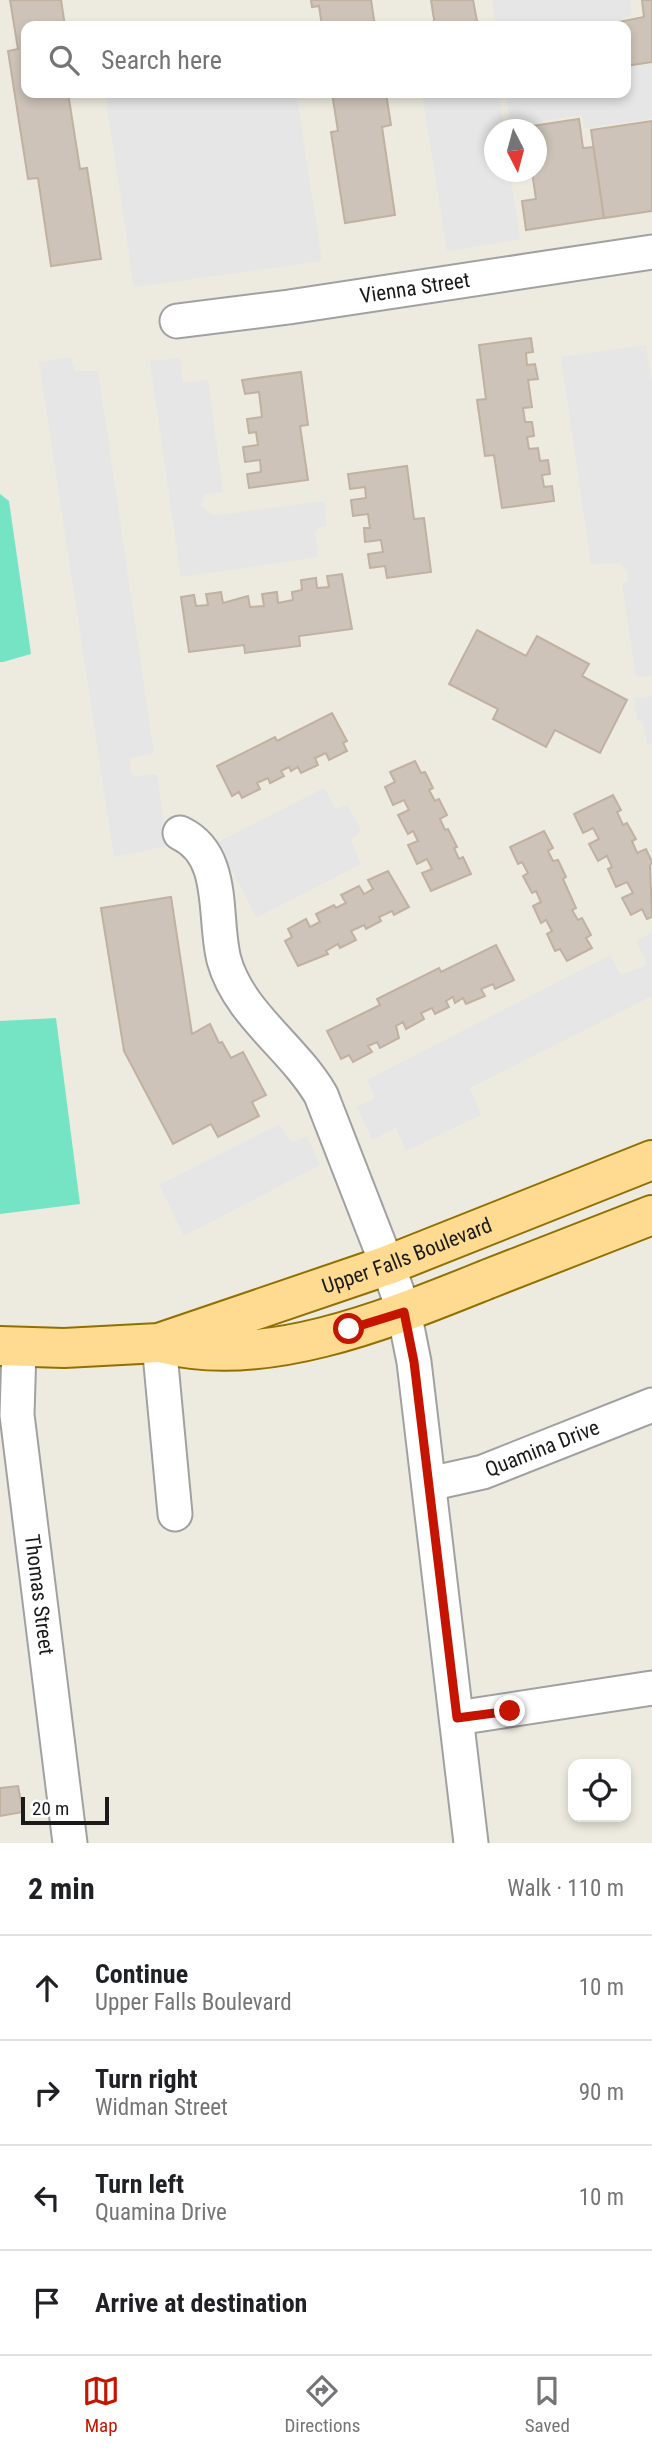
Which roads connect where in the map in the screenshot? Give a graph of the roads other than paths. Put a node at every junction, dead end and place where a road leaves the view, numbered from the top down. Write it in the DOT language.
graph roads {
  1 [pos="652,252"];
  2 [pos="177,321"];
  3 [pos="180,833"];
  4 [pos="652,1160"];
  5 [pos="652,1215"];
  6 [pos="388,1265"];
  7 [pos="404,1312"];
  8 [pos="159,1343"];
  9 [pos="9,1347"];
  10 [pos="8,1395"];
  11 [pos="652,1405"];
  12 [pos="10,1443"];
  13 [pos="429,1485"];
  14 [pos="175,1514"];
  15 [pos="652,1688"];
  16 [pos="457,1718"];
  17 [pos="70,1843"];
  18 [pos="471,1843"];
  1 -- 2 [label="street, Vienna Street"];
  3 -- 6 [label="street"];
  4 -- 6 [label="main road, Upper Falls Boulevard"];
  5 -- 7 [label="main road, Upper Falls Boulevard"];
  6 -- 7 [label="street"];
  6 -- 8 [label="main road, Upper Falls Boulevard"];
  7 -- 8 [label="main road, Upper Falls Boulevard"];
  7 -- 13 [label="street"];
  8 -- 9 [label="main road, Upper Falls Boulevard"];
  8 -- 14 [label="street"];
  9 -- 10 [label="street, Thomas Street"];
  10 -- 12 [label="street, Thomas Street"];
  11 -- 13 [label="street, Quamina Drive"];
  12 -- 17 [label="street, Thomas Street"];
  13 -- 16 [label="street"];
  15 -- 16 [label="street"];
  16 -- 18 [label="street"];
}
